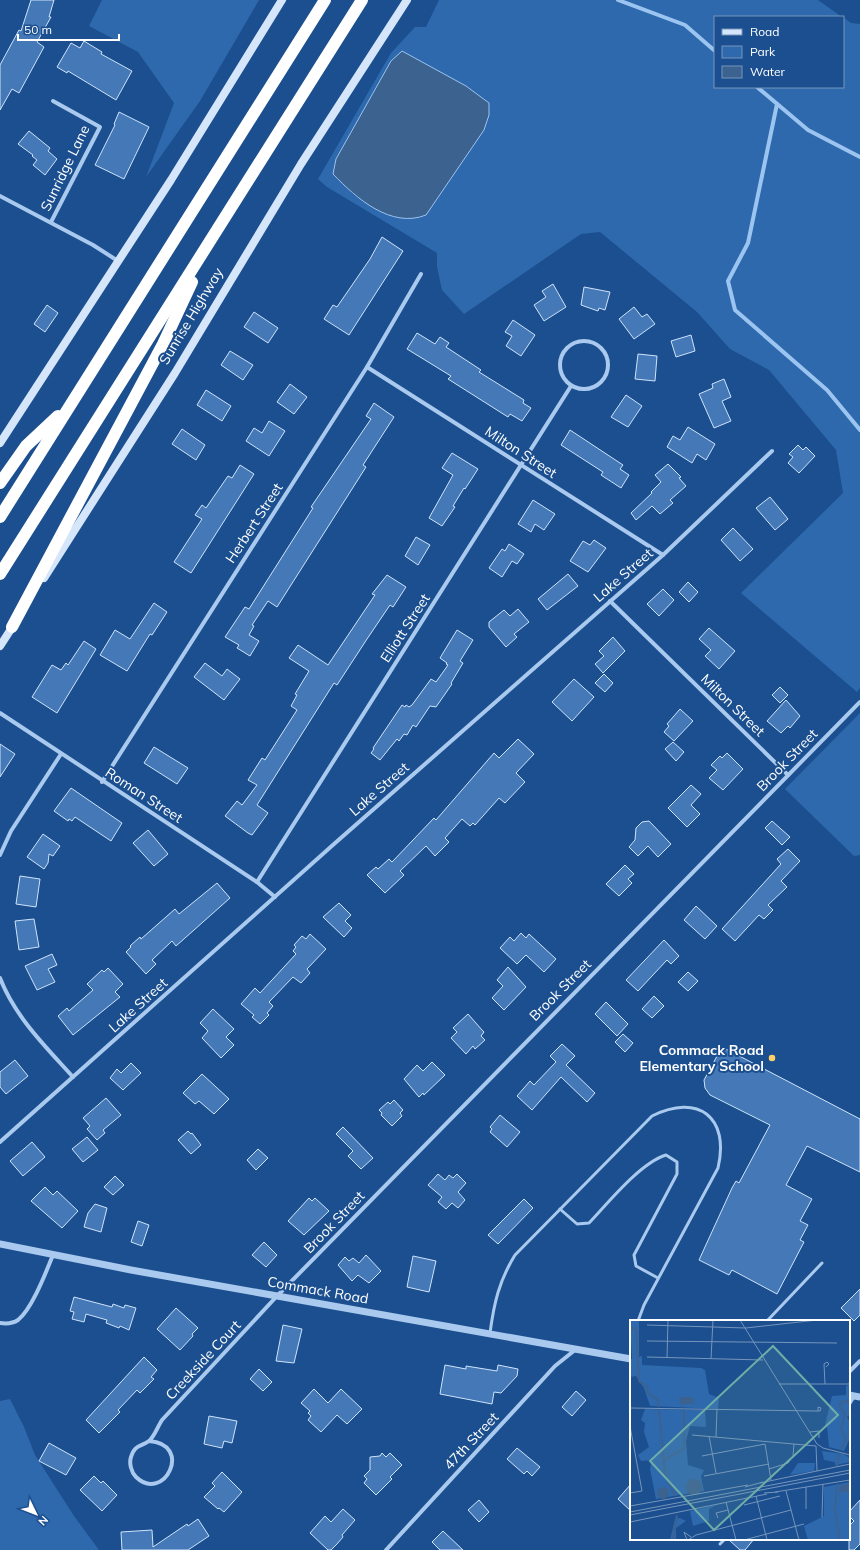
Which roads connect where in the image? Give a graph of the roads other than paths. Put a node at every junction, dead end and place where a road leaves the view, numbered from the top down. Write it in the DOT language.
graph roads {
  1 [pos="282,0"];
  2 [pos="325,0"];
  3 [pos="362,0"];
  4 [pos="407,0"];
  5 [pos="53,100"];
  6 [pos="0,196"];
  7 [pos="51,222"];
  8 [pos="211,240"];
  9 [pos="119,261"];
  10 [pos="421,274"];
  11 [pos="367,366"];
  12 [pos="571,386"];
  13 [pos="71,404"];
  14 [pos="0,443"];
  15 [pos="772,451"];
  16 [pos="521,466"];
  17 [pos="0,483"];
  18 [pos="0,517"];
  19 [pos="663,555"];
  20 [pos="0,574"];
  21 [pos="610,602"];
  22 [pos="12,627"];
  23 [pos="0,646"];
  24 [pos="860,702"];
  25 [pos="0,713"];
  26 [pos="61,754"];
  27 [pos="788,775"];
  28 [pos="102,782"];
  29 [pos="0,855"];
  30 [pos="257,882"];
  31 [pos="275,896"];
  32 [pos="0,978"];
  33 [pos="73,1077"];
  34 [pos="0,1142"];
  35 [pos="560,1209"];
  36 [pos="0,1244"];
  37 [pos="53,1255"];
  38 [pos="822,1264"];
  39 [pos="658,1278"];
  40 [pos="277,1296"];
  41 [pos="638,1320"];
  42 [pos="768,1320"];
  43 [pos="0,1323"];
  44 [pos="489,1334"];
  45 [pos="574,1350"];
  46 [pos="630,1359"];
  47 [pos="860,1361"];
  48 [pos="850,1371"];
  49 [pos="149,1441"];
  50 [pos="725,1540"];
  51 [pos="720,1544"];
  52 [pos="386,1550"];
  1 -- 9 [label="main road"];
  2 -- 13 [label="highway"];
  3 -- 8 [label="highway, Sunrise Highway"];
  4 -- 22 [label="main road, Sunrise Highway"];
  5 -- 7 [label="street, Sunridge Lane"];
  6 -- 7 [label="street"];
  7 -- 9 [label="street"];
  8 -- 20 [label="highway, Sunrise Highway"];
  8 -- 22 [label="highway"];
  9 -- 14 [label="main road"];
  10 -- 11 [label="street, Herbert Street"];
  11 -- 16 [label="street, Milton Street"];
  11 -- 28 [label="street, Herbert Street"];
  12 -- 12 [label="street"];
  12 -- 16 [label="street, Elliott Street"];
  13 -- 17 [label="highway"];
  13 -- 18 [label="highway"];
  15 -- 19 [label="street, Lake Street"];
  16 -- 19 [label="street, Milton Street"];
  16 -- 30 [label="street, Elliott Street"];
  19 -- 21 [label="street, Lake Street"];
  21 -- 27 [label="street, Milton Street"];
  21 -- 31 [label="street, Lake Street"];
  22 -- 23 [label="main road, Sunrise Highway"];
  24 -- 27 [label="street, Brook Street"];
  25 -- 26 [label="street, Roman Street"];
  26 -- 28 [label="street, Roman Street"];
  26 -- 29 [label="street"];
  27 -- 40 [label="street, Brook Street"];
  28 -- 30 [label="street, Roman Street"];
  30 -- 31 [label="street, Roman Street"];
  31 -- 33 [label="street, Lake Street"];
  32 -- 33 [label="street"];
  33 -- 34 [label="street, Lake Street"];
  35 -- 39 [label="lane"];
  35 -- 39 [label="lane"];
  35 -- 44 [label="lane"];
  36 -- 37 [label="street, Commack Road"];
  37 -- 40 [label="street, Commack Road"];
  37 -- 43 [label="street"];
  38 -- 42 [label="lane"];
  39 -- 41 [label="lane"];
  40 -- 44 [label="street, Commack Road"];
  40 -- 49 [label="street, Creekside Court"];
  44 -- 45 [label="street, Commack Road"];
  45 -- 46 [label="street, Commack Road"];
  45 -- 52 [label="street, 47th Street"];
  47 -- 48 [label="street"];
  49 -- 49 [label="street, Creekside Court"];
  50 -- 51 [label="lane"];
}
